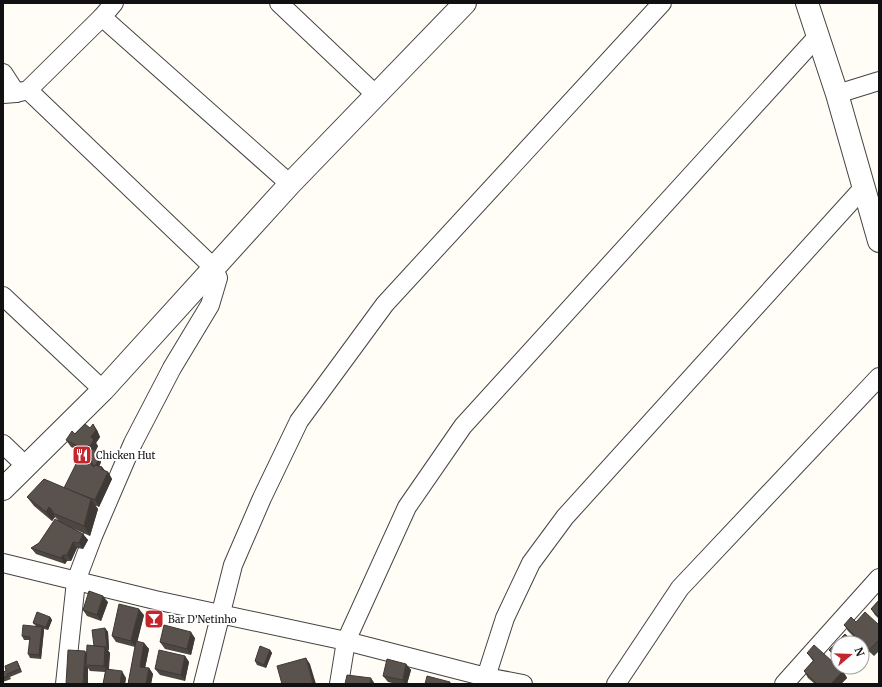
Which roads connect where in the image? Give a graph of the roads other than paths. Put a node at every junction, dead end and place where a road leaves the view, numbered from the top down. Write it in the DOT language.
graph roads {
  1 [pos="114,3"];
  2 [pos="278,3"];
  3 [pos="662,3"];
  4 [pos="807,3"];
  5 [pos="460,5"];
  6 [pos="102,17"];
  7 [pos="817,37"];
  8 [pos="3,73"];
  9 [pos="879,81"];
  10 [pos="11,92"];
  11 [pos="375,94"];
  12 [pos="837,94"];
  13 [pos="290,184"];
  14 [pos="863,188"];
  15 [pos="879,241"];
  16 [pos="213,267"];
  17 [pos="3,296"];
  18 [pos="879,377"];
  19 [pos="103,390"];
  20 [pos="3,444"];
  21 [pos="25,465"];
  22 [pos="3,489"];
  23 [pos="3,563"];
  24 [pos="879,578"];
  25 [pos="76,580"];
  26 [pos="221,614"];
  27 [pos="346,640"];
  28 [pos="485,680"];
  29 [pos="64,684"];
  30 [pos="203,684"];
  31 [pos="339,684"];
  32 [pos="523,684"];
  33 [pos="616,684"];
  34 [pos="784,684"];
  1 -- 6 [label="street"];
  2 -- 11 [label="street"];
  3 -- 26 [label="street"];
  4 -- 7 [label="street"];
  5 -- 11 [label="street"];
  6 -- 10 [label="street"];
  6 -- 13 [label="street"];
  7 -- 12 [label="street"];
  7 -- 27 [label="street"];
  8 -- 10 [label="street"];
  9 -- 12 [label="street"];
  10 -- 16 [label="street"];
  11 -- 13 [label="street"];
  12 -- 14 [label="street"];
  13 -- 16 [label="street"];
  14 -- 15 [label="street"];
  14 -- 28 [label="street"];
  16 -- 19 [label="street"];
  16 -- 25 [label="street"];
  17 -- 19 [label="street"];
  18 -- 33 [label="street"];
  19 -- 21 [label="street"];
  20 -- 21 [label="street"];
  21 -- 22 [label="street"];
  23 -- 25 [label="street"];
  24 -- 34 [label="street"];
  25 -- 26 [label="street"];
  25 -- 29 [label="street"];
  26 -- 27 [label="street"];
  26 -- 30 [label="street"];
  27 -- 28 [label="street"];
  27 -- 31 [label="street"];
  28 -- 32 [label="street"];
}
